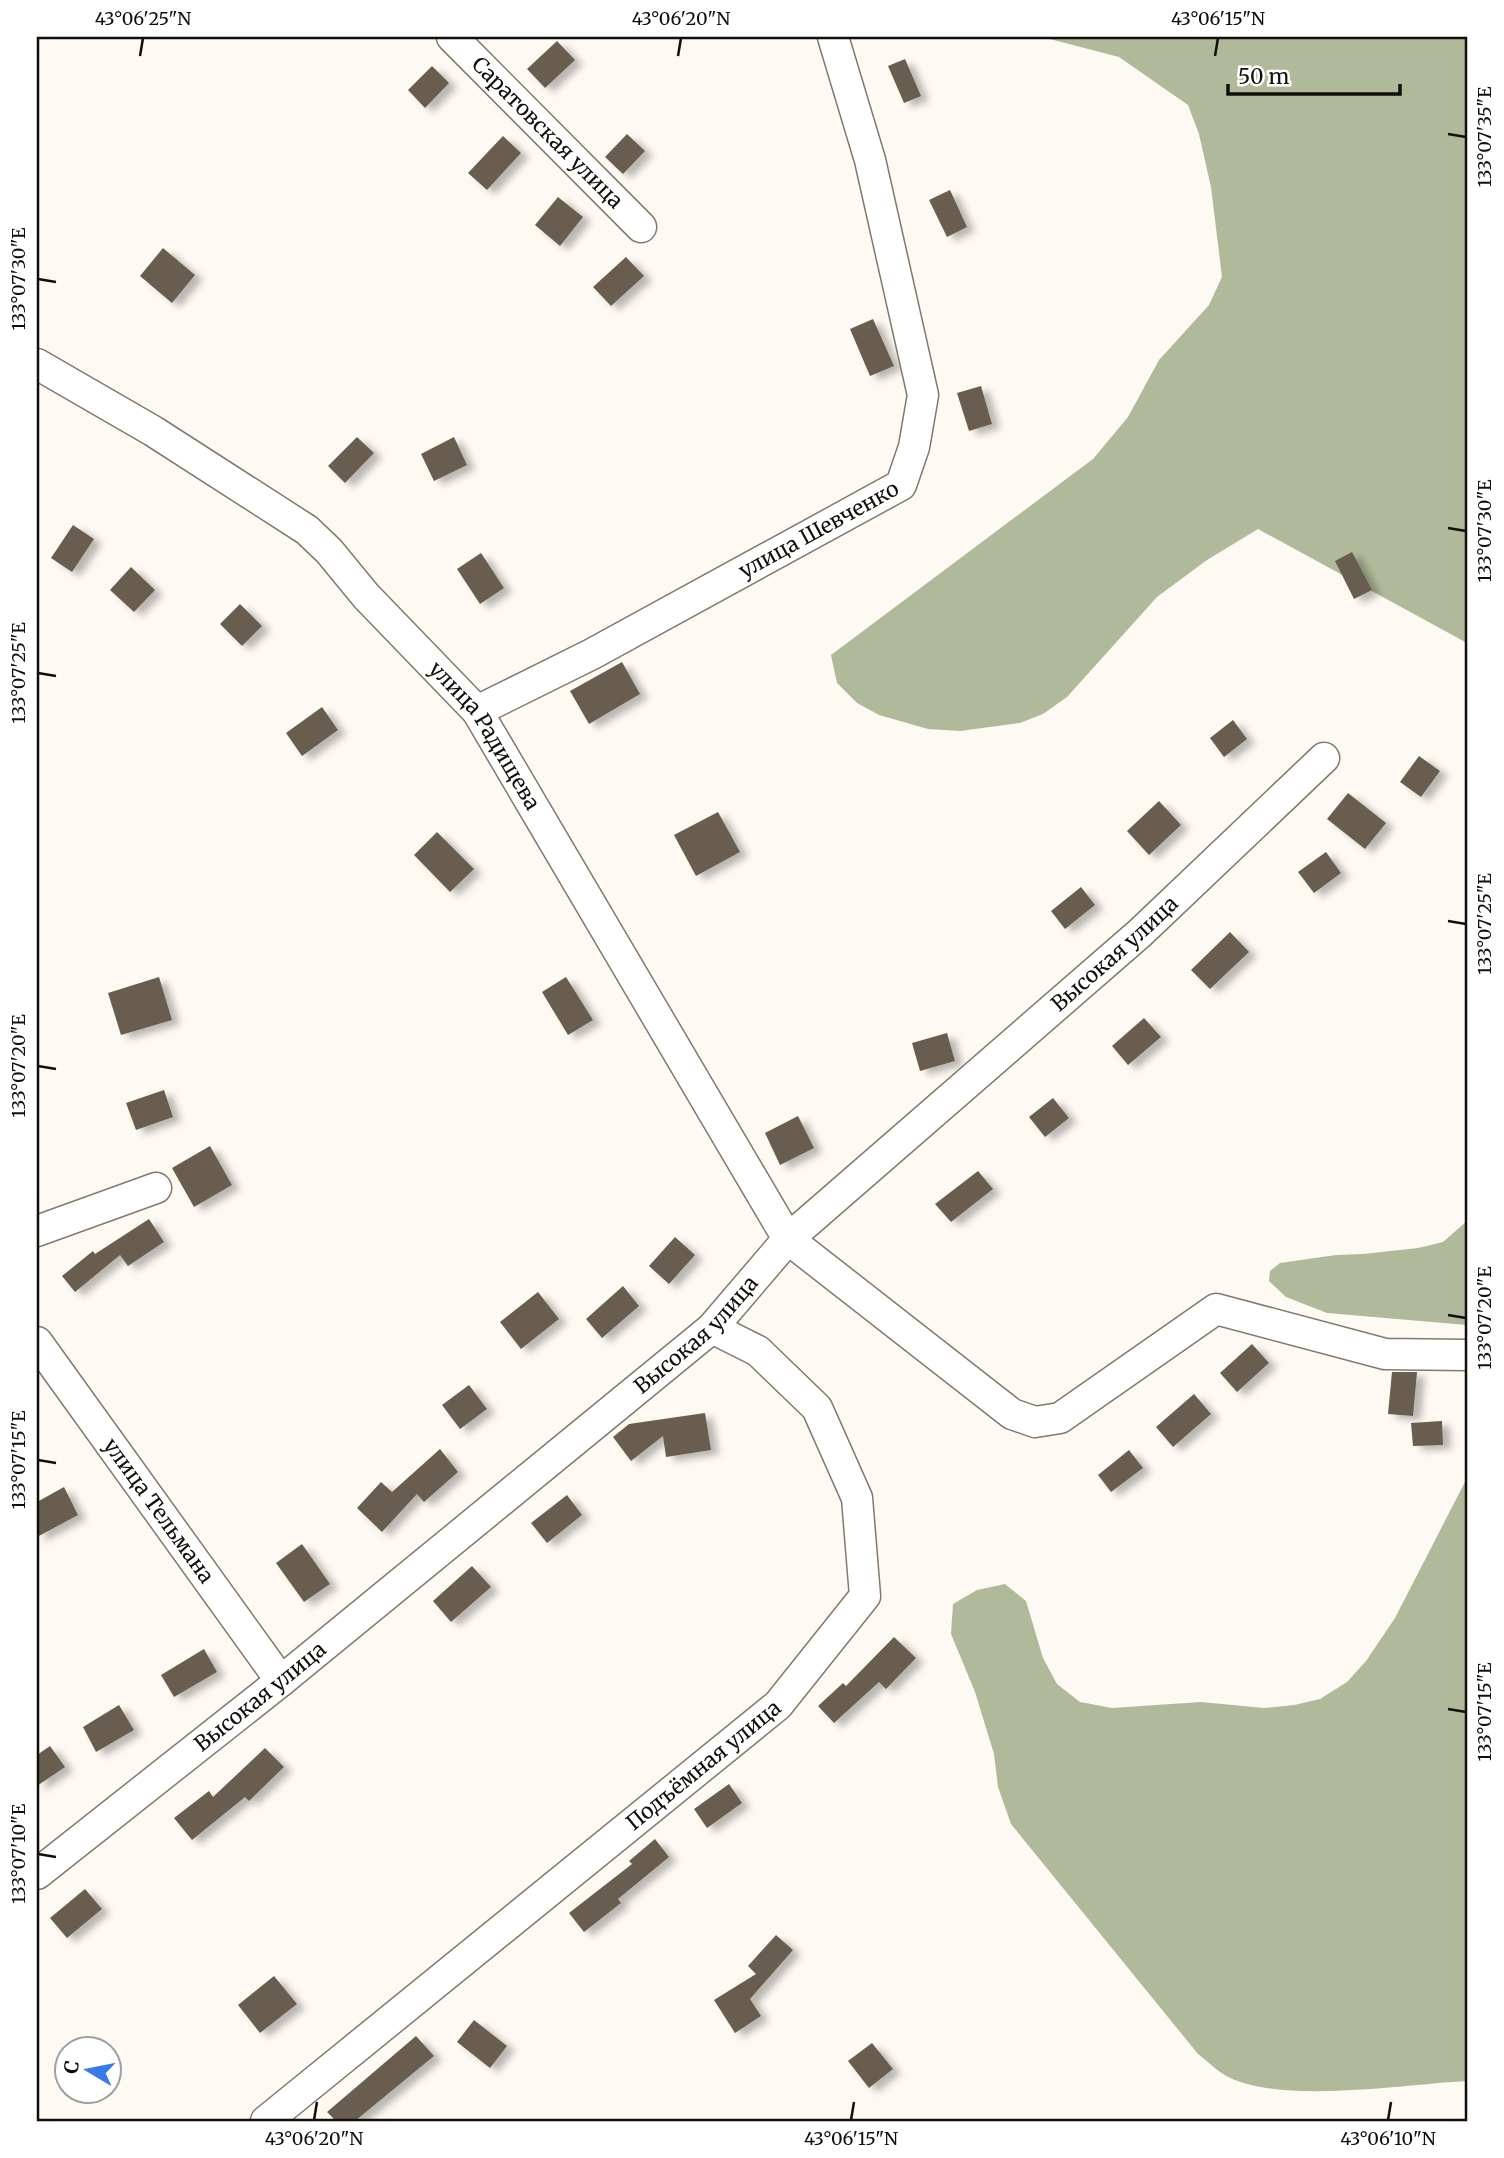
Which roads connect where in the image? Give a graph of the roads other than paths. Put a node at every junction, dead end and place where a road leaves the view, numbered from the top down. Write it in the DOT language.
graph roads {
  1 [pos="452,37"];
  2 [pos="833,37"];
  3 [pos="641,227"];
  4 [pos="37,364"];
  5 [pos="477,712"];
  6 [pos="1324,758"];
  7 [pos="156,1188"];
  8 [pos="37,1231"];
  9 [pos="789,1239"];
  10 [pos="712,1328"];
  11 [pos="37,1342"];
  12 [pos="1467,1355"];
  13 [pos="281,1681"];
  14 [pos="37,1874"];
  15 [pos="265,2121"];
  1 -- 3 [label="street, Саратовская улица"];
  2 -- 5 [label="street, улица Шевченко"];
  4 -- 5 [label="street, улица Радищева"];
  5 -- 9 [label="street, улица Радищева"];
  6 -- 9 [label="street, Высокая улица"];
  7 -- 8 [label="street"];
  9 -- 10 [label="street, Высокая улица"];
  9 -- 12 [label="street"];
  10 -- 13 [label="street, Высокая улица"];
  10 -- 15 [label="street, Подъёмная улица"];
  11 -- 13 [label="street, улица Тельмана"];
  13 -- 14 [label="street, Высокая улица"];
}
